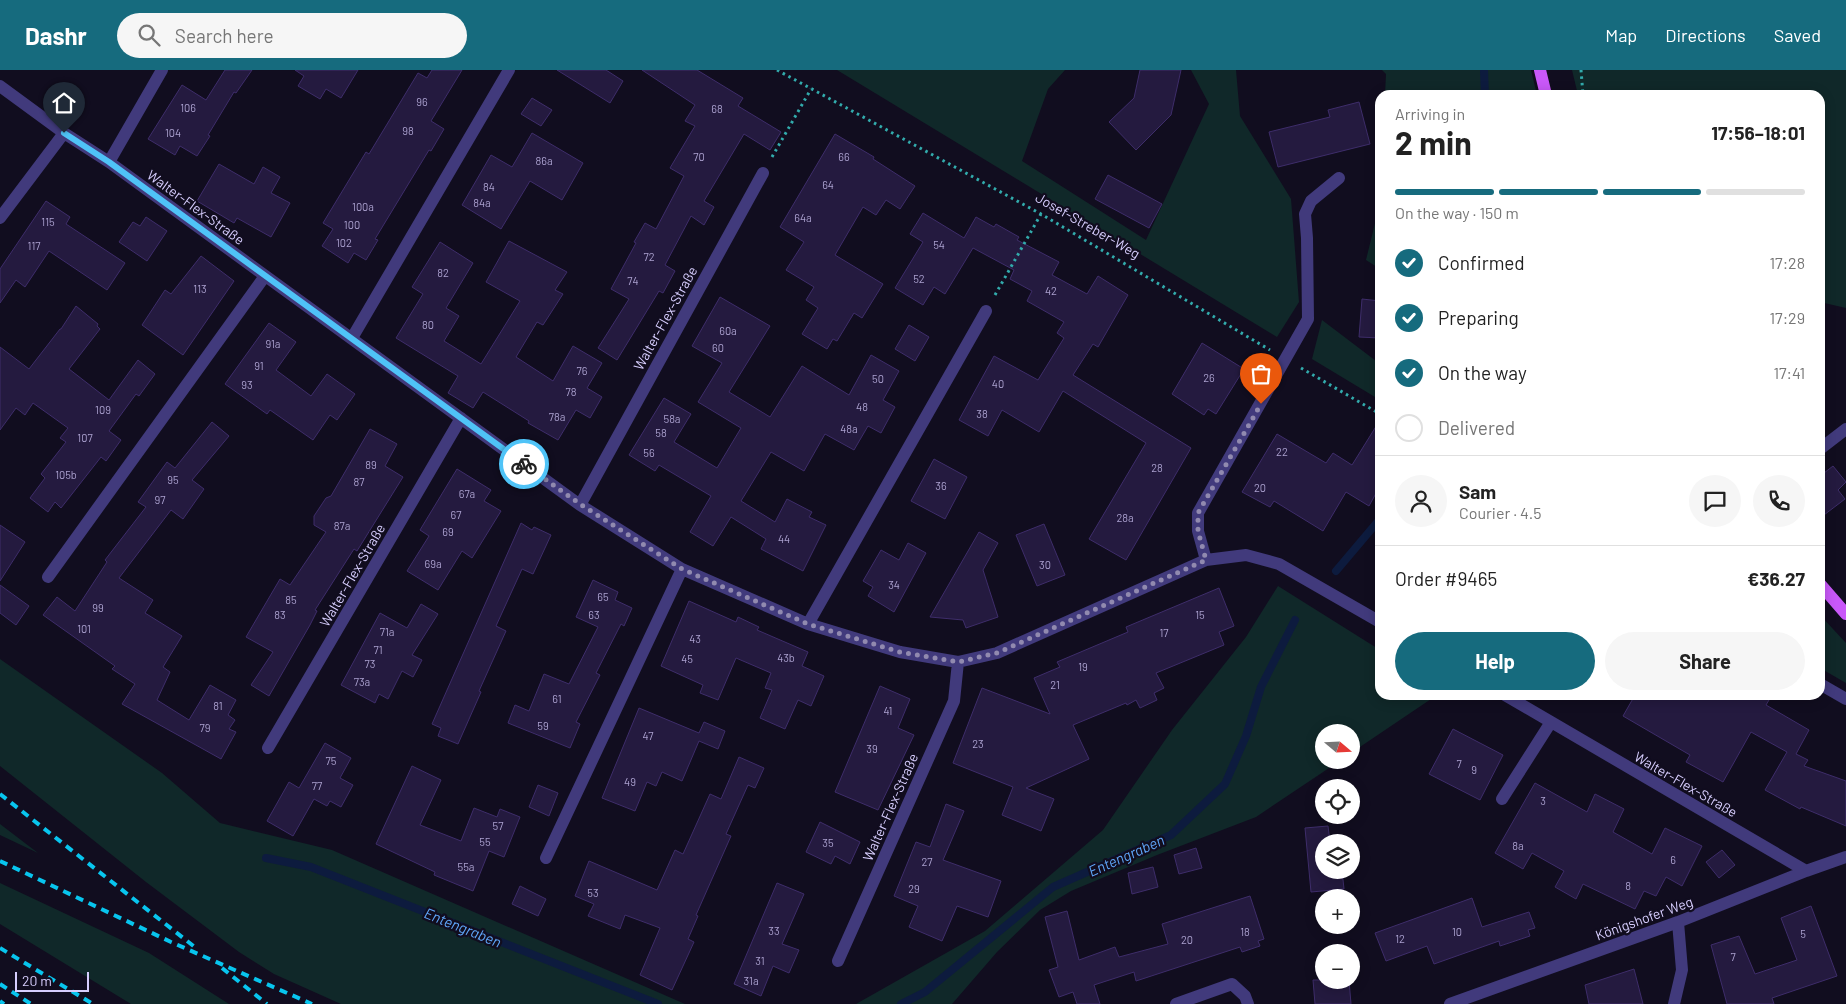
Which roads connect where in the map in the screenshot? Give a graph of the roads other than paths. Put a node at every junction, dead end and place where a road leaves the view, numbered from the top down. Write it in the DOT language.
graph roads {
  1 [pos="162,70"];
  2 [pos="509,70"];
  3 [pos="1540,70"];
  4 [pos="0,86"];
  5 [pos="1545,90"];
  6 [pos="64,133"];
  7 [pos="109,162"];
  8 [pos="763,173"];
  9 [pos="1339,178"];
  10 [pos="0,218"];
  11 [pos="265,276"];
  12 [pos="986,311"];
  13 [pos="352,338"];
  14 [pos="461,418"];
  15 [pos="1846,429"];
  16 [pos="1825,445"];
  17 [pos="580,504"];
  18 [pos="1206,560"];
  19 [pos="682,569"];
  20 [pos="48,577"];
  21 [pos="1825,589"];
  22 [pos="1845,610"];
  23 [pos="1375,619"];
  24 [pos="808,624"];
  25 [pos="958,662"];
  26 [pos="1825,687"];
  27 [pos="1846,699"];
  28 [pos="1514,700"];
  29 [pos="1552,722"];
  30 [pos="268,748"];
  31 [pos="1502,799"];
  32 [pos="1846,857"];
  33 [pos="546,858"];
  34 [pos="1806,871"];
  35 [pos="1678,922"];
  36 [pos="838,961"];
  37 [pos="1176,1004"];
  38 [pos="1248,1004"];
  39 [pos="1450,1004"];
  40 [pos="1674,1004"];
  1 -- 7 [label="street"];
  2 -- 13 [label="street"];
  3 -- 5 [label="main road"];
  4 -- 6 [label="street, Walter-Flex-Straße"];
  6 -- 7 [label="street, Walter-Flex-Straße"];
  6 -- 10 [label="street"];
  7 -- 11 [label="street, Walter-Flex-Straße"];
  8 -- 17 [label="street, Walter-Flex-Straße"];
  9 -- 18 [label="street"];
  11 -- 13 [label="street, Walter-Flex-Straße"];
  11 -- 20 [label="street"];
  12 -- 24 [label="street"];
  13 -- 14 [label="street, Walter-Flex-Straße"];
  14 -- 17 [label="street, Walter-Flex-Straße"];
  14 -- 30 [label="street, Walter-Flex-Straße"];
  15 -- 16 [label="street"];
  17 -- 19 [label="street, Walter-Flex-Straße"];
  18 -- 23 [label="street, Walter-Flex-Straße"];
  18 -- 25 [label="street, Walter-Flex-Straße"];
  19 -- 24 [label="street, Walter-Flex-Straße"];
  19 -- 33 [label="street"];
  21 -- 22 [label="main road"];
  24 -- 25 [label="street, Walter-Flex-Straße"];
  25 -- 36 [label="street, Walter-Flex-Straße"];
  26 -- 27 [label="street"];
  28 -- 29 [label="street, Walter-Flex-Straße"];
  29 -- 31 [label="street"];
  29 -- 34 [label="street, Walter-Flex-Straße"];
  32 -- 34 [label="street, Königshofer Weg"];
  34 -- 35 [label="street, Königshofer Weg"];
  35 -- 39 [label="street, Königshofer Weg"];
  35 -- 40 [label="street"];
  37 -- 38 [label="street"];
}
